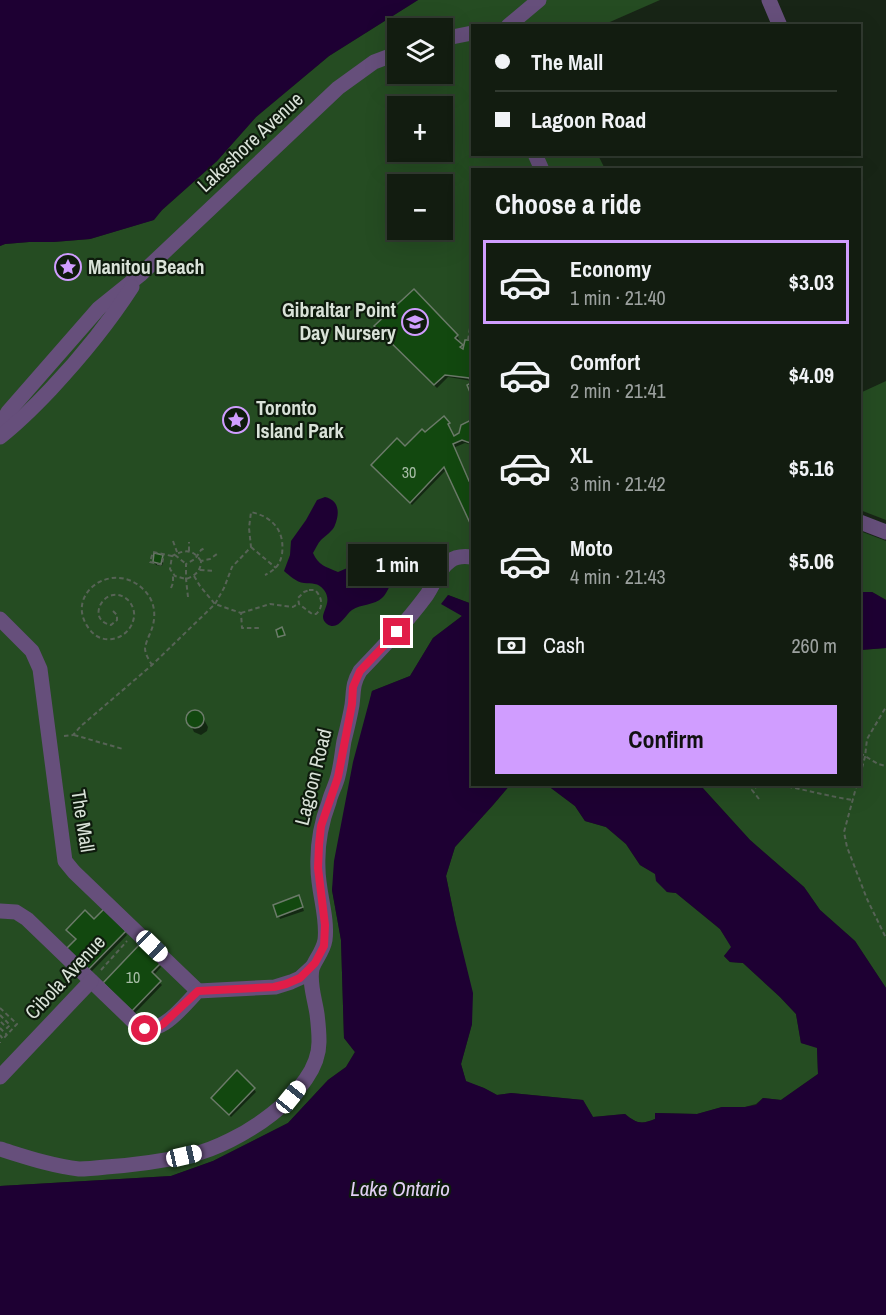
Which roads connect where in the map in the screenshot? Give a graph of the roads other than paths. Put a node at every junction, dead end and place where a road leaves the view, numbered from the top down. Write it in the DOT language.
graph roads {
  1 [pos="539,0"];
  2 [pos="769,0"];
  3 [pos="510,24"];
  4 [pos="779,24"];
  5 [pos="471,33"];
  6 [pos="453,37"];
  7 [pos="387,57"];
  8 [pos="140,275"];
  9 [pos="0,425"];
  10 [pos="0,437"];
  11 [pos="861,522"];
  12 [pos="886,532"];
  13 [pos="471,557"];
  14 [pos="0,619"];
  15 [pos="0,911"];
  16 [pos="312,967"];
  17 [pos="91,981"];
  18 [pos="198,991"];
  19 [pos="0,1077"];
  20 [pos="0,1149"];
  1 -- 3 [label="lane"];
  2 -- 4 [label="lane"];
  5 -- 6 [label="lane"];
  7 -- 8 [label="lane, Lakeshore Avenue"];
  8 -- 9 [label="lane, Lakeshore Avenue"];
  8 -- 10 [label="lane, Lakeshore Avenue"];
  11 -- 12 [label="lane"];
  13 -- 16 [label="lane, Lagoon Road"];
  14 -- 18 [label="lane, The Mall"];
  15 -- 17 [label="lane"];
  16 -- 18 [label="lane"];
  16 -- 20 [label="lane, Lagoon Road"];
  17 -- 18 [label="lane"];
  17 -- 19 [label="lane, Cibola Avenue"];
}
